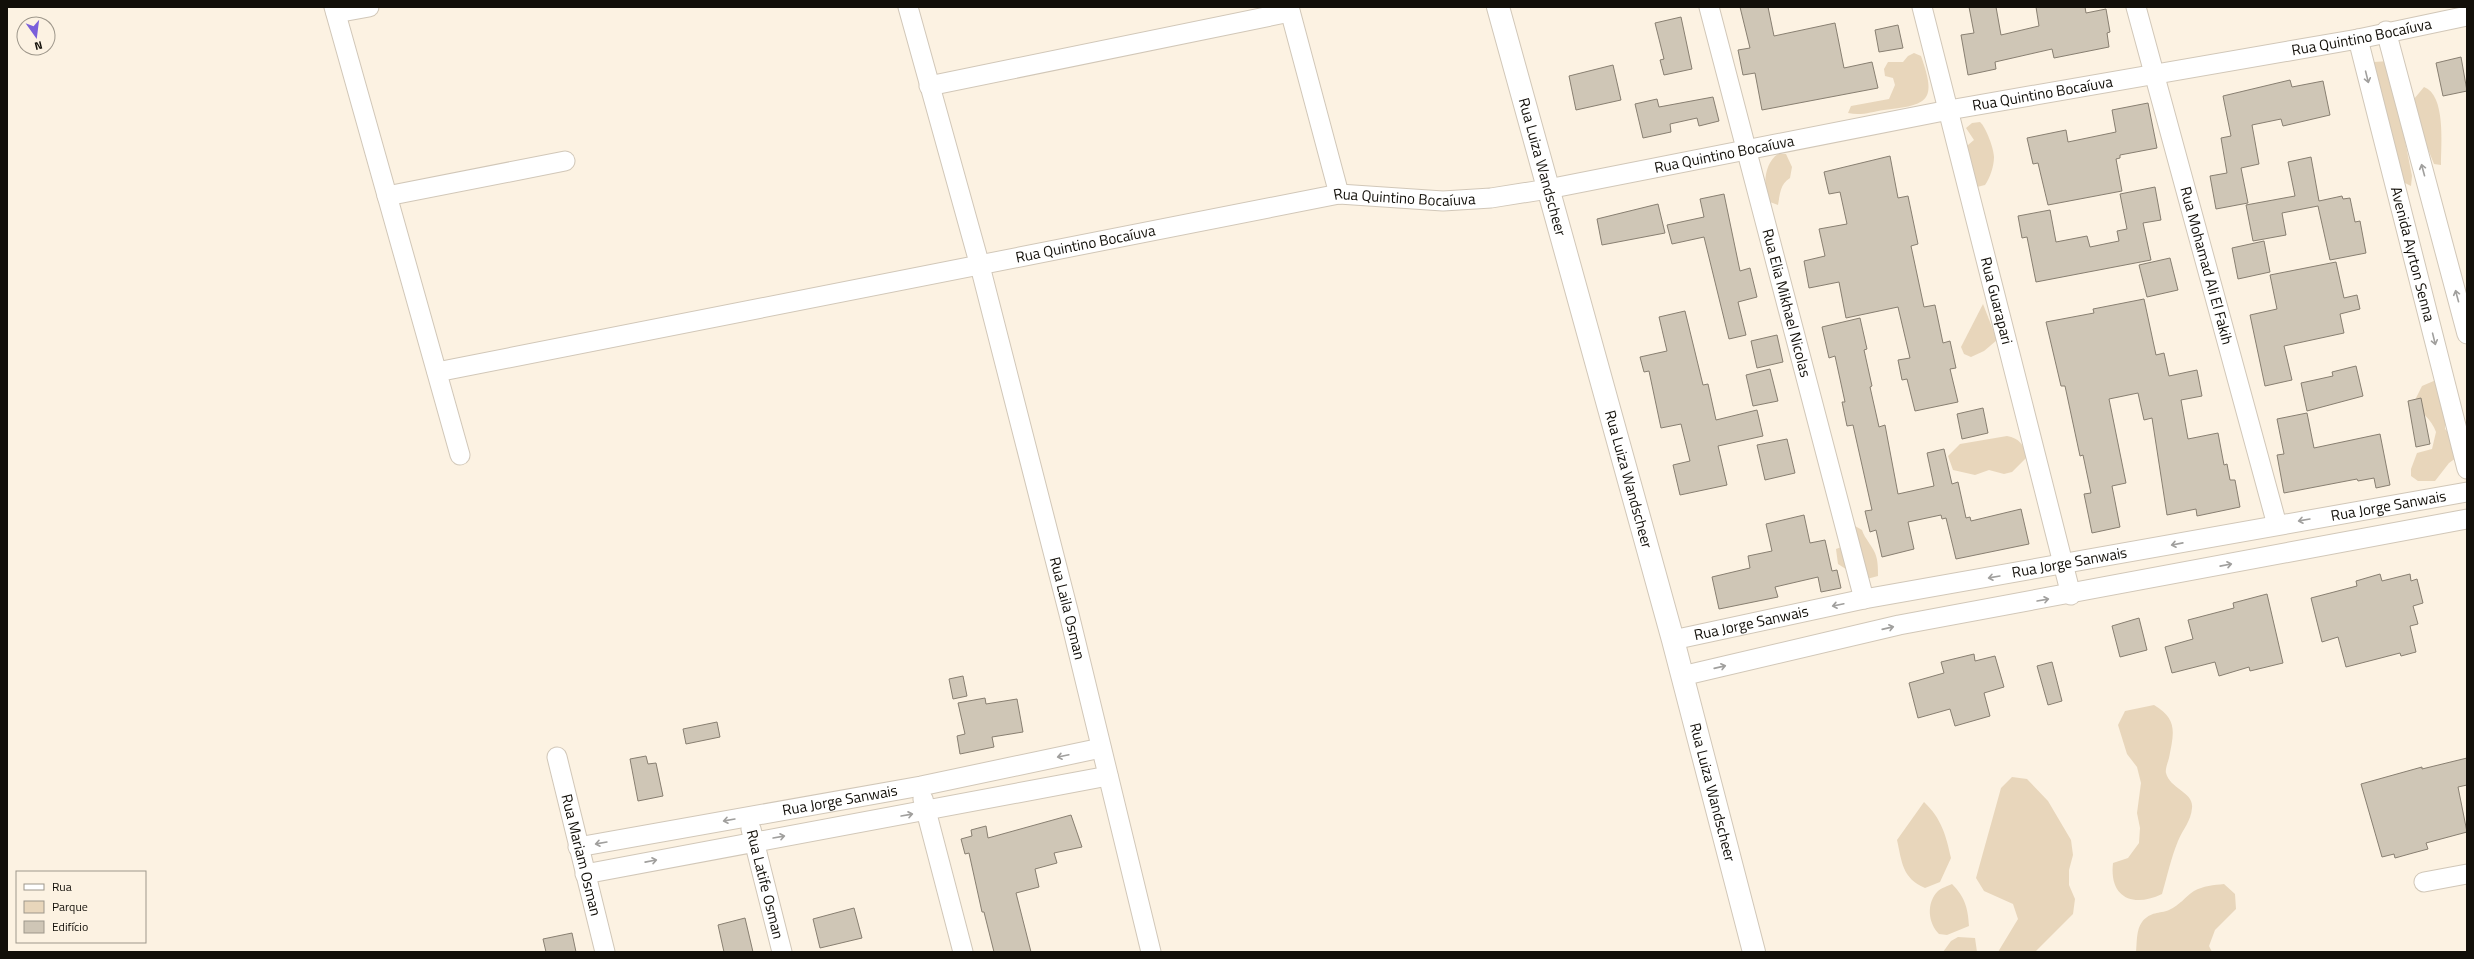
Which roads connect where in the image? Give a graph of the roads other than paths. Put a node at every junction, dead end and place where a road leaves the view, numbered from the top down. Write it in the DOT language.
graph roads {
  1 [pos="370,7"];
  2 [pos="908,7"];
  3 [pos="1498,7"];
  4 [pos="1709,7"];
  5 [pos="1922,7"];
  6 [pos="2136,7"];
  7 [pos="335,10"];
  8 [pos="1290,10"];
  9 [pos="2467,16"];
  10 [pos="2386,31"];
  11 [pos="2358,39"];
  12 [pos="2154,74"];
  13 [pos="929,86"];
  14 [pos="1949,110"];
  15 [pos="1747,151"];
  16 [pos="565,161"];
  17 [pos="1548,189"];
  18 [pos="1339,194"];
  19 [pos="388,196"];
  20 [pos="980,266"];
  21 [pos="2467,334"];
  22 [pos="437,372"];
  23 [pos="460,455"];
  24 [pos="2467,469"];
  25 [pos="2467,492"];
  26 [pos="2467,519"];
  27 [pos="2277,525"];
  28 [pos="2065,564"];
  29 [pos="2071,595"];
  30 [pos="1864,600"];
  31 [pos="1673,640"];
  32 [pos="1682,676"];
  33 [pos="1101,748"];
  34 [pos="557,757"];
  35 [pos="1108,776"];
  36 [pos="921,786"];
  37 [pos="926,811"];
  38 [pos="748,816"];
  39 [pos="753,841"];
  40 [pos="578,847"];
  41 [pos="585,874"];
  42 [pos="2467,874"];
  43 [pos="2424,882"];
  44 [pos="605,952"];
  45 [pos="782,952"];
  46 [pos="963,952"];
  47 [pos="1151,952"];
  48 [pos="1754,952"];
  1 -- 7 [label="street"];
  2 -- 13 [label="street, Rua Laila Osman"];
  3 -- 17 [label="main road, Rua Luiza Wandscheer"];
  4 -- 15 [label="street, Rua Elia Mikhael Nicolas"];
  5 -- 14 [label="street, Rua Guarapari"];
  6 -- 12 [label="street, Rua Mohamad Ali El Fakih"];
  7 -- 19 [label="street"];
  8 -- 13 [label="street"];
  8 -- 18 [label="street"];
  9 -- 10 [label="street, Rua Quintino Bocaíuva"];
  10 -- 11 [label="street, Rua Quintino Bocaíuva"];
  21 -- 10 [label="street, Avenida Ayrton Senna, one-way"];
  11 -- 12 [label="street, Rua Quintino Bocaíuva"];
  11 -- 24 [label="street, Avenida Ayrton Senna, one-way"];
  12 -- 14 [label="street, Rua Quintino Bocaíuva"];
  12 -- 27 [label="street, Rua Mohamad Ali El Fakih"];
  13 -- 20 [label="street, Rua Laila Osman"];
  14 -- 15 [label="street, Rua Quintino Bocaíuva"];
  14 -- 28 [label="street, Rua Guarapari"];
  15 -- 17 [label="street, Rua Quintino Bocaíuva"];
  15 -- 30 [label="street, Rua Elia Mikhael Nicolas"];
  16 -- 19 [label="street"];
  17 -- 18 [label="street, Rua Quintino Bocaíuva"];
  17 -- 31 [label="main road, Rua Luiza Wandscheer"];
  18 -- 20 [label="street, Rua Quintino Bocaíuva"];
  19 -- 22 [label="street"];
  20 -- 22 [label="street, Rua Quintino Bocaíuva"];
  20 -- 33 [label="street, Rua Laila Osman"];
  22 -- 23 [label="street"];
  25 -- 27 [label="street, Rua Jorge Sanwais, one-way"];
  29 -- 26 [label="street, Rua Jorge Sanwais, one-way"];
  27 -- 28 [label="street, Rua Jorge Sanwais, one-way"];
  28 -- 29 [label="street, Rua Guarapari"];
  28 -- 30 [label="street, Rua Jorge Sanwais, one-way"];
  32 -- 29 [label="street, Rua Jorge Sanwais, one-way"];
  30 -- 31 [label="street, Rua Jorge Sanwais, one-way"];
  31 -- 32 [label="main road, Rua Luiza Wandscheer"];
  32 -- 48 [label="main road, Rua Luiza Wandscheer"];
  33 -- 35 [label="street, Rua Laila Osman"];
  33 -- 36 [label="street, Rua Jorge Sanwais, one-way"];
  34 -- 40 [label="street, Rua Mariam Osman"];
  35 -- 37 [label="street, Rua Jorge Sanwais"];
  35 -- 47 [label="street, Rua Laila Osman"];
  36 -- 37 [label="street"];
  36 -- 38 [label="street, Rua Jorge Sanwais"];
  39 -- 37 [label="street, Rua Jorge Sanwais, one-way"];
  37 -- 46 [label="street"];
  38 -- 39 [label="street, Rua Latife Osman"];
  38 -- 40 [label="street, Rua Jorge Sanwais, one-way"];
  41 -- 39 [label="street, Rua Jorge Sanwais, one-way"];
  39 -- 45 [label="street, Rua Latife Osman"];
  40 -- 41 [label="street, Rua Mariam Osman"];
  41 -- 44 [label="street, Rua Mariam Osman"];
  42 -- 43 [label="street"];
}
